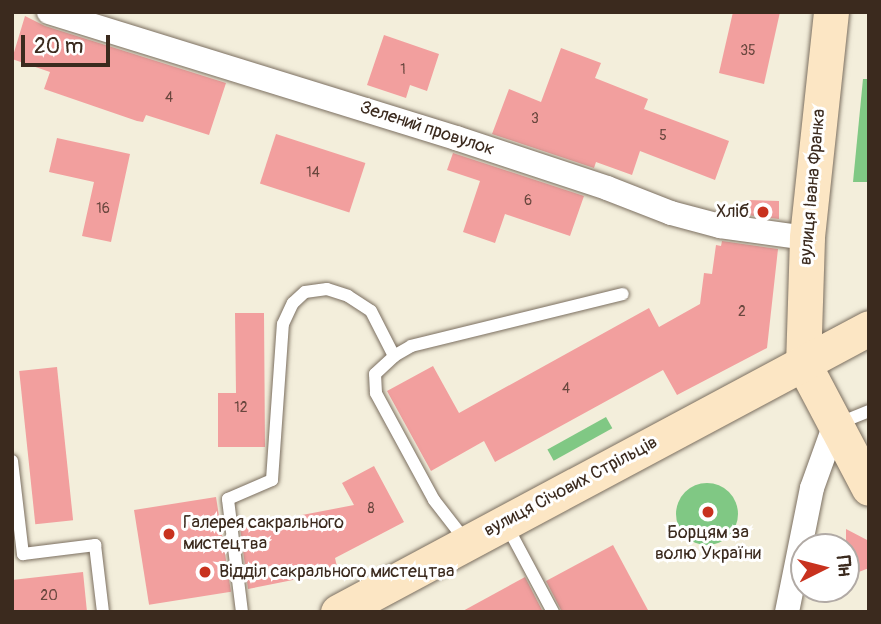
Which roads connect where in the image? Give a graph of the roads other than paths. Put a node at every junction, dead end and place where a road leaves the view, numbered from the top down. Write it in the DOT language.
graph roads {
  1 [pos="49,12"];
  2 [pos="831,12"];
  3 [pos="807,237"];
  4 [pos="624,294"];
  5 [pos="869,328"];
  6 [pos="394,356"];
  7 [pos="803,363"];
  8 [pos="869,411"];
  9 [pos="835,424"];
  10 [pos="12,461"];
  11 [pos="869,488"];
  12 [pos="505,523"];
  13 [pos="468,543"];
  14 [pos="103,612"];
  15 [pos="242,612"];
  16 [pos="338,612"];
  17 [pos="553,612"];
  18 [pos="787,612"];
  1 -- 3 [label="street, Зелений провулок"];
  2 -- 3 [label="street, вулиця Івана Франка"];
  3 -- 7 [label="street, вулиця Івана Франка"];
  4 -- 6 [label="lane"];
  5 -- 7 [label="street, вулиця Січових Стрільців"];
  6 -- 13 [label="lane"];
  6 -- 15 [label="lane"];
  7 -- 9 [label="street"];
  7 -- 12 [label="street, вулиця Січових Стрільців"];
  8 -- 9 [label="lane"];
  9 -- 11 [label="street"];
  9 -- 18 [label="street"];
  10 -- 14 [label="lane"];
  12 -- 13 [label="street, вулиця Січових Стрільців"];
  12 -- 17 [label="lane"];
  13 -- 16 [label="street, вулиця Січових Стрільців"];
}
